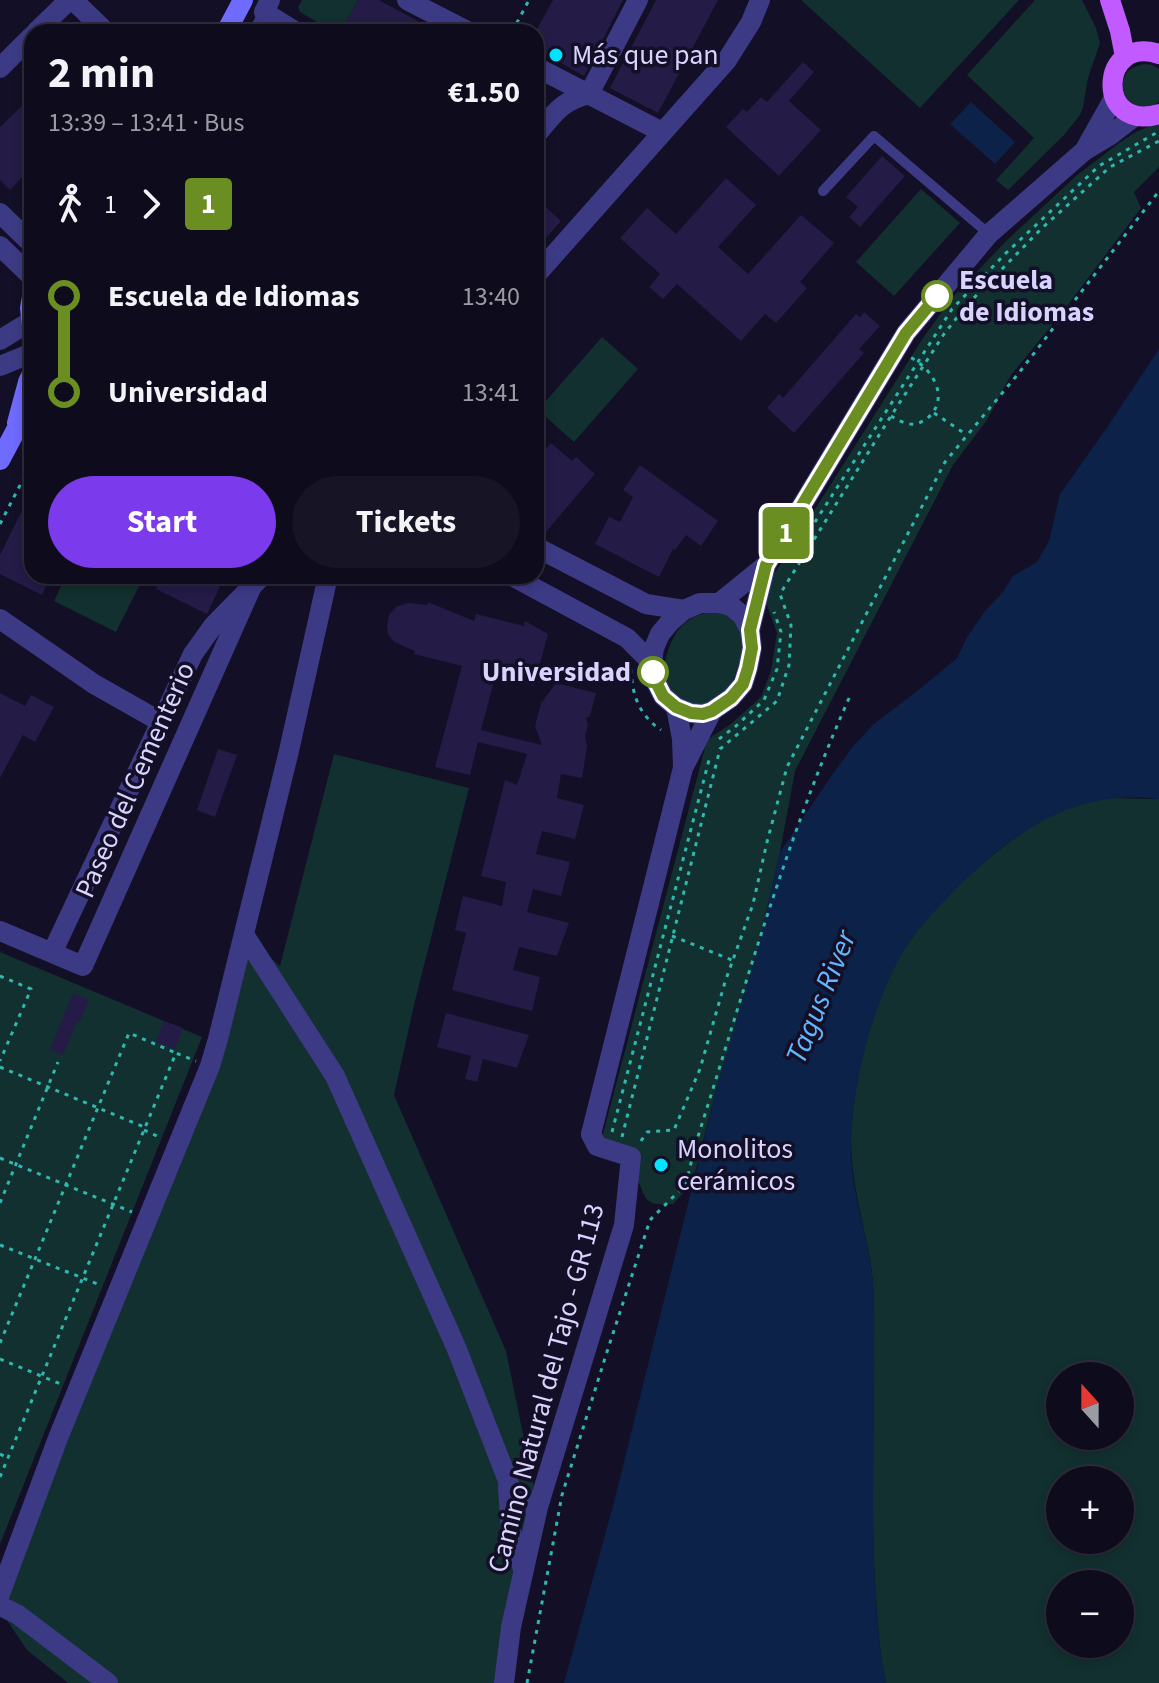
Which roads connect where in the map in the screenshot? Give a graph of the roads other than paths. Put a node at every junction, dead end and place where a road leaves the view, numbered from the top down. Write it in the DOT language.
graph roads {
  1 [pos="71,0"];
  2 [pos="243,0"];
  3 [pos="407,0"];
  4 [pos="638,0"];
  5 [pos="760,0"];
  6 [pos="1111,2"];
  7 [pos="267,6"];
  8 [pos="45,24"];
  9 [pos="97,24"];
  10 [pos="230,24"];
  11 [pos="257,24"];
  12 [pos="286,24"];
  13 [pos="454,24"];
  14 [pos="24,44"];
  15 [pos="1143,54"];
  16 [pos="0,68"];
  17 [pos="544,71"];
  18 [pos="589,94"];
  19 [pos="1114,98"];
  20 [pos="1159,114"];
  21 [pos="1135,116"];
  22 [pos="544,126"];
  23 [pos="662,132"];
  24 [pos="1084,151"];
  25 [pos="823,191"];
  26 [pos="0,213"];
  27 [pos="989,234"];
  28 [pos="24,236"];
  29 [pos="0,246"];
  30 [pos="544,265"];
  31 [pos="24,269"];
  32 [pos="24,327"];
  33 [pos="0,340"];
  34 [pos="24,356"];
  35 [pos="0,366"];
  36 [pos="24,398"];
  37 [pos="24,420"];
  38 [pos="16,430"];
  39 [pos="0,460"];
  40 [pos="544,551"];
  41 [pos="766,565"];
  42 [pos="254,584"];
  43 [pos="256,584"];
  44 [pos="326,584"];
  45 [pos="527,584"];
  46 [pos="719,603"];
  47 [pos="684,610"];
  48 [pos="0,619"];
  49 [pos="750,630"];
  50 [pos="652,663"];
  51 [pos="676,707"];
  52 [pos="712,711"];
  53 [pos="161,722"];
  54 [pos="683,768"];
  55 [pos="0,931"];
  56 [pos="245,936"];
  57 [pos="52,953"];
  58 [pos="507,1479"];
  59 [pos="538,1507"];
  60 [pos="523,1569"];
  61 [pos="0,1594"];
  62 [pos="0,1606"];
  63 [pos="108,1683"];
  64 [pos="504,1683"];
  1 -- 8 [label="street"];
  1 -- 9 [label="street"];
  2 -- 10 [label="main road"];
  3 -- 13 [label="street"];
  4 -- 18 [label="street"];
  5 -- 23 [label="street"];
  6 -- 15 [label="main road"];
  7 -- 11 [label="lane"];
  7 -- 12 [label="street"];
  14 -- 16 [label="street"];
  15 -- 19 [label="main road"];
  17 -- 18 [label="street"];
  18 -- 22 [label="street"];
  18 -- 23 [label="street"];
  19 -- 21 [label="main road"];
  19 -- 24 [label="street"];
  20 -- 21 [label="main road"];
  21 -- 24 [label="street"];
  23 -- 30 [label="street"];
  24 -- 27 [label="street"];
  25 -- 27 [label="lane"];
  26 -- 28 [label="street"];
  27 -- 41 [label="street"];
  29 -- 31 [label="street"];
  32 -- 33 [label="street"];
  34 -- 35 [label="street"];
  36 -- 38 [label="main road"];
  37 -- 38 [label="main road"];
  38 -- 39 [label="main road"];
  40 -- 47 [label="street"];
  41 -- 46 [label="street"];
  41 -- 49 [label="street"];
  42 -- 53 [label="street, Paseo del Cementerio"];
  43 -- 57 [label="street, Paseo del Cementerio"];
  44 -- 56 [label="street"];
  45 -- 50 [label="street"];
  46 -- 47 [label="street"];
  46 -- 49 [label="street"];
  47 -- 50 [label="street"];
  48 -- 53 [label="street"];
  49 -- 52 [label="street"];
  50 -- 51 [label="street"];
  51 -- 52 [label="street"];
  51 -- 54 [label="street"];
  52 -- 54 [label="street"];
  53 -- 57 [label="street, Paseo del Cementerio"];
  54 -- 59 [label="street, Camino Natural del Tajo - GR 113"];
  55 -- 57 [label="street, Paseo del Cementerio"];
  56 -- 58 [label="street"];
  56 -- 61 [label="street"];
  58 -- 59 [label="street"];
  58 -- 60 [label="street"];
  59 -- 60 [label="street, Camino Natural del Tajo - GR 113"];
  60 -- 64 [label="street, Camino Natural del Tajo - GR 113"];
  62 -- 63 [label="street"];
}
